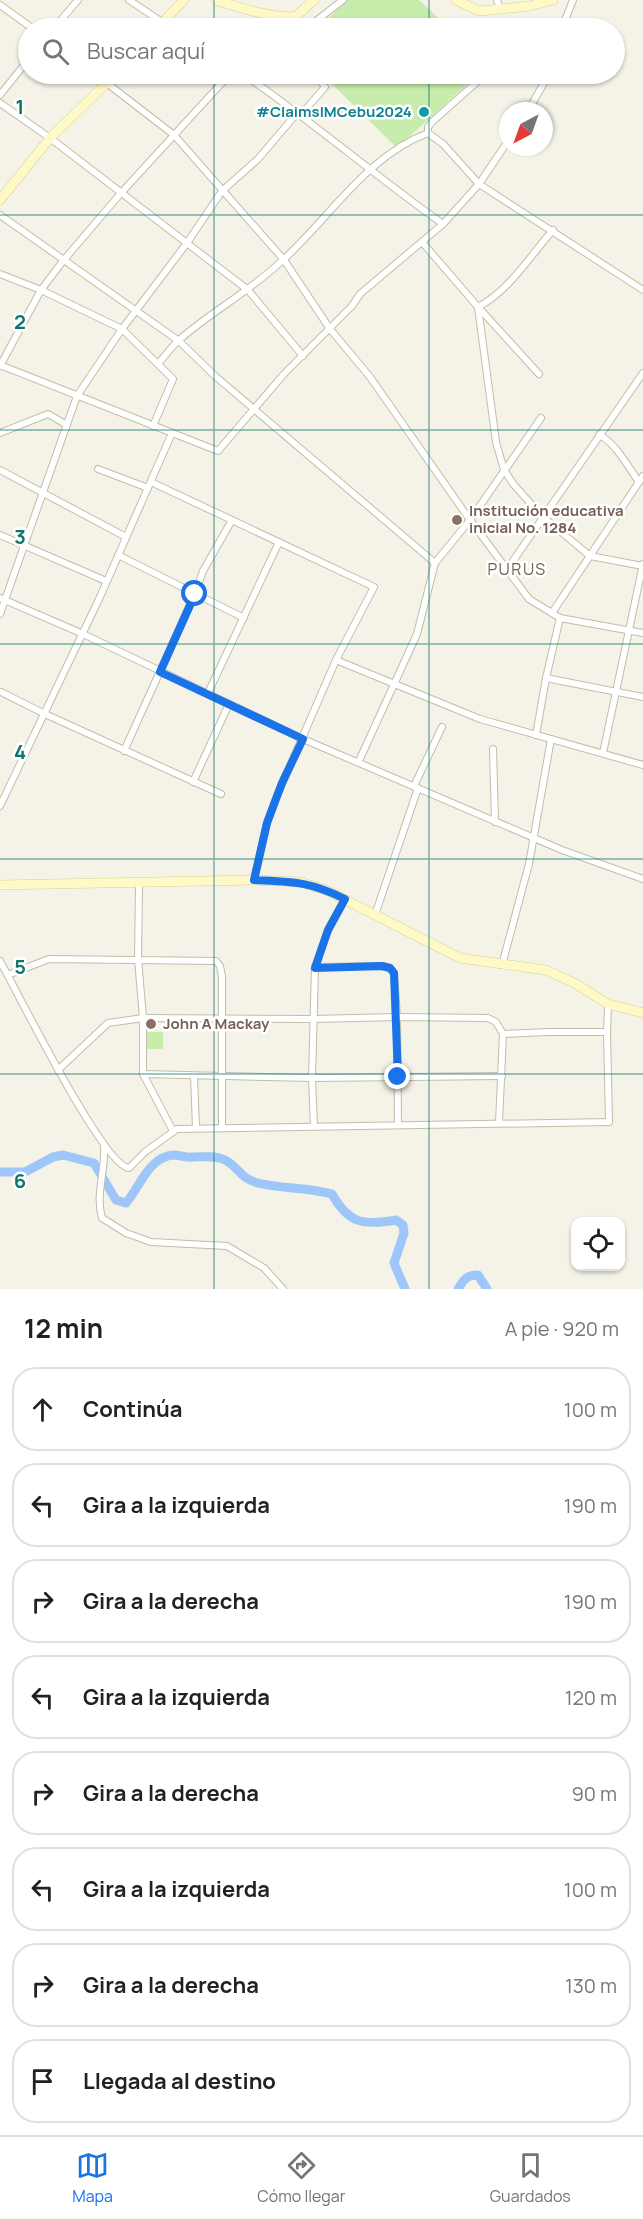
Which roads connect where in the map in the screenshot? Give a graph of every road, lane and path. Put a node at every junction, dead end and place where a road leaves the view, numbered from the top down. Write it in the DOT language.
graph roads {
  1 [pos="6,0"];
  2 [pos="78,0"];
  3 [pos="129,0"];
  4 [pos="184,0"];
  5 [pos="216,0"];
  6 [pos="314,0"];
  7 [pos="343,0"];
  8 [pos="456,0"];
  9 [pos="553,0"];
  10 [pos="573,0"];
  11 [pos="233,2"];
  12 [pos="499,5"];
  13 [pos="0,6"];
  14 [pos="287,16"];
  15 [pos="18,18"];
  16 [pos="63,18"];
  17 [pos="150,18"];
  18 [pos="167,18"];
  19 [pos="320,18"];
  20 [pos="566,18"];
  21 [pos="18,72"];
  22 [pos="107,84"];
  23 [pos="109,84"];
  24 [pos="221,84"];
  25 [pos="257,84"];
  26 [pos="323,84"];
  27 [pos="475,84"];
  28 [pos="543,84"];
  29 [pos="0,95"];
  30 [pos="533,102"];
  31 [pos="0,103"];
  32 [pos="298,112"];
  33 [pos="428,133"];
  34 [pos="174,135"];
  35 [pos="50,138"];
  36 [pos="499,154"];
  37 [pos="371,170"];
  38 [pos="479,184"];
  39 [pos="222,191"];
  40 [pos="121,193"];
  41 [pos="0,200"];
  42 [pos="0,215"];
  43 [pos="443,224"];
  44 [pos="553,230"];
  45 [pos="422,242"];
  46 [pos="187,243"];
  47 [pos="284,260"];
  48 [pos="63,261"];
  49 [pos="0,274"];
  50 [pos="40,290"];
  51 [pos="248,290"];
  52 [pos="643,290"];
  53 [pos="477,307"];
  54 [pos="136,311"];
  55 [pos="122,329"];
  56 [pos="330,329"];
  57 [pos="179,341"];
  58 [pos="303,356"];
  59 [pos="158,364"];
  60 [pos="0,366"];
  61 [pos="643,373"];
  62 [pos="539,374"];
  63 [pos="77,396"];
  64 [pos="253,409"];
  65 [pos="540,418"];
  66 [pos="67,425"];
  67 [pos="153,426"];
  68 [pos="0,433"];
  69 [pos="172,433"];
  70 [pos="599,435"];
  71 [pos="98,469"];
  72 [pos="0,470"];
  73 [pos="504,470"];
  74 [pos="641,479"];
  75 [pos="150,485"];
  76 [pos="43,494"];
  77 [pos="543,516"];
  78 [pos="232,520"];
  79 [pos="470,520"];
  80 [pos="0,535"];
  81 [pos="126,537"];
  82 [pos="279,542"];
  83 [pos="25,545"];
  84 [pos="118,555"];
  85 [pos="590,556"];
  86 [pos="435,563"];
  87 [pos="643,565"];
  88 [pos="506,570"];
  89 [pos="106,581"];
  90 [pos="195,594"];
  91 [pos="2,599"];
  92 [pos="552,613"];
  93 [pos="0,614"];
  94 [pos="244,618"];
  95 [pos="561,618"];
  96 [pos="628,630"];
  97 [pos="643,633"];
  98 [pos="82,634"];
  99 [pos="336,660"];
  100 [pos="160,672"];
  101 [pos="546,678"];
  102 [pos="394,684"];
  103 [pos="1,692"];
  104 [pos="615,692"];
  105 [pos="208,693"];
  106 [pos="643,697"];
  107 [pos="229,704"];
  108 [pos="45,714"];
  109 [pos="442,727"];
  110 [pos="536,735"];
  111 [pos="303,739"];
  112 [pos="551,739"];
  113 [pos="494,749"];
  114 [pos="124,751"];
  115 [pos="603,753"];
  116 [pos="359,761"];
  117 [pos="643,765"];
  118 [pos="194,782"];
  119 [pos="416,787"];
  120 [pos="221,794"];
  121 [pos="0,806"];
  122 [pos="495,822"];
  123 [pos="534,838"];
  124 [pos="643,879"];
  125 [pos="254,880"];
  126 [pos="139,884"];
  127 [pos="0,885"];
  128 [pos="345,899"];
  129 [pos="375,915"];
  130 [pos="138,959"];
  131 [pos="0,961"];
  132 [pos="502,965"];
  133 [pos="315,968"];
  134 [pos="8,975"];
  135 [pos="608,1004"];
  136 [pos="643,1013"];
  137 [pos="397,1017"];
  138 [pos="142,1018"];
  139 [pos="223,1019"];
  140 [pos="314,1020"];
  141 [pos="607,1032"];
  142 [pos="503,1035"];
  143 [pos="58,1070"];
  144 [pos="143,1074"];
  145 [pos="194,1076"];
  146 [pos="502,1076"];
  147 [pos="222,1077"];
  148 [pos="398,1077"];
  149 [pos="312,1078"];
  150 [pos="500,1123"];
  151 [pos="398,1125"];
  152 [pos="314,1126"];
  153 [pos="196,1128"];
  154 [pos="222,1128"];
  155 [pos="173,1131"];
  156 [pos="104,1144"];
  157 [pos="283,1289"];
  1 -- 13 [label="street"];
  2 -- 16 [label="street"];
  3 -- 17 [label="street"];
  4 -- 18 [label="street"];
  5 -- 11 [label="street"];
  6 -- 14 [label="street"];
  7 -- 19 [label="street"];
  8 -- 12 [label="street"];
  9 -- 12 [label="street"];
  10 -- 20 [label="street"];
  11 -- 14 [label="street"];
  13 -- 15 [label="street"];
  21 -- 29 [label="street"];
  22 -- 35 [label="street"];
  23 -- 34 [label="street"];
  24 -- 34 [label="street"];
  25 -- 32 [label="street"];
  26 -- 32 [label="street"];
  27 -- 33 [label="street"];
  28 -- 30 [label="street"];
  31 -- 35 [label="street"];
  32 -- 37 [label="street"];
  32 -- 39 [label="street"];
  33 -- 37 [label="street"];
  33 -- 38 [label="street"];
  34 -- 39 [label="street"];
  34 -- 40 [label="street"];
  35 -- 40 [label="street"];
  35 -- 41 [label="street"];
  36 -- 38 [label="street"];
  37 -- 43 [label="street"];
  37 -- 47 [label="street"];
  38 -- 43 [label="street"];
  38 -- 44 [label="street"];
  39 -- 46 [label="street"];
  39 -- 47 [label="street"];
  40 -- 46 [label="street"];
  40 -- 48 [label="street"];
  42 -- 48 [label="street"];
  43 -- 45 [label="street"];
  44 -- 52 [label="street"];
  44 -- 53 [label="street"];
  45 -- 53 [label="street"];
  45 -- 56 [label="street"];
  46 -- 51 [label="street"];
  46 -- 54 [label="street"];
  47 -- 51 [label="street"];
  47 -- 56 [label="street"];
  48 -- 50 [label="street"];
  48 -- 54 [label="street"];
  49 -- 50 [label="street"];
  50 -- 55 [label="street"];
  50 -- 60 [label="street"];
  51 -- 57 [label="street"];
  51 -- 58 [label="street"];
  53 -- 62 [label="street"];
  53 -- 73 [label="street"];
  54 -- 55 [label="street"];
  54 -- 57 [label="street"];
  55 -- 59 [label="street"];
  55 -- 63 [label="street"];
  56 -- 58 [label="street"];
  56 -- 79 [label="street"];
  57 -- 59 [label="street"];
  57 -- 64 [label="street"];
  58 -- 64 [label="street"];
  59 -- 67 [label="street"];
  60 -- 63 [label="street"];
  61 -- 70 [label="street"];
  63 -- 66 [label="street"];
  63 -- 67 [label="street"];
  64 -- 69 [label="street"];
  64 -- 86 [label="street"];
  65 -- 73 [label="street"];
  66 -- 68 [label="street"];
  66 -- 76 [label="street"];
  67 -- 69 [label="street"];
  69 -- 75 [label="street"];
  70 -- 74 [label="street"];
  70 -- 77 [label="street"];
  71 -- 75 [label="street"];
  72 -- 76 [label="street"];
  73 -- 77 [label="street"];
  73 -- 79 [label="street"];
  74 -- 85 [label="street"];
  75 -- 78 [label="street"];
  75 -- 81 [label="street"];
  76 -- 81 [label="street"];
  76 -- 83 [label="street"];
  77 -- 85 [label="street"];
  77 -- 88 [label="street"];
  78 -- 82 [label="street"];
  78 -- 90 [label="street"];
  79 -- 86 [label="street"];
  79 -- 88 [label="street"];
  80 -- 83 [label="street"];
  81 -- 84 [label="street"];
  82 -- 94 [label="street"];
  82 -- 99 [label="street"];
  83 -- 89 [label="street"];
  83 -- 91 [label="street"];
  84 -- 89 [label="street"];
  84 -- 90 [label="street"];
  85 -- 87 [label="street"];
  85 -- 92 [label="street"];
  86 -- 102 [label="street"];
  87 -- 96 [label="street"];
  88 -- 92 [label="street"];
  89 -- 98 [label="street"];
  90 -- 94 [label="street"];
  90 -- 100 [label="street"];
  91 -- 93 [label="street"];
  91 -- 98 [label="street"];
  92 -- 95 [label="street"];
  94 -- 105 [label="street"];
  95 -- 96 [label="street"];
  95 -- 101 [label="street"];
  96 -- 97 [label="street"];
  96 -- 104 [label="street"];
  98 -- 100 [label="street"];
  98 -- 108 [label="street"];
  99 -- 102 [label="street"];
  99 -- 111 [label="street"];
  100 -- 105 [label="street"];
  100 -- 114 [label="street"];
  101 -- 104 [label="street"];
  101 -- 110 [label="street"];
  102 -- 110 [label="street"];
  102 -- 116 [label="street"];
  103 -- 108 [label="street"];
  104 -- 106 [label="street"];
  104 -- 115 [label="street"];
  105 -- 107 [label="street"];
  107 -- 111 [label="street"];
  107 -- 118 [label="street"];
  108 -- 114 [label="street"];
  108 -- 121 [label="street"];
  109 -- 119 [label="street"];
  110 -- 112 [label="street"];
  111 -- 116 [label="street"];
  111 -- 125 [label="street"];
  112 -- 115 [label="street"];
  112 -- 123 [label="street"];
  113 -- 122 [label="street"];
  114 -- 118 [label="street"];
  115 -- 117 [label="street"];
  116 -- 119 [label="street"];
  118 -- 120 [label="street"];
  119 -- 122 [label="street"];
  119 -- 129 [label="street"];
  122 -- 123 [label="street"];
  123 -- 124 [label="street"];
  123 -- 132 [label="street"];
  125 -- 126 [label="street"];
  125 -- 128 [label="street"];
  126 -- 127 [label="street"];
  126 -- 130 [label="street"];
  128 -- 129 [label="street"];
  128 -- 133 [label="street"];
  129 -- 132 [label="street"];
  130 -- 134 [label="street"];
  130 -- 138 [label="street"];
  130 -- 139 [label="street"];
  131 -- 134 [label="street"];
  132 -- 135 [label="street"];
  133 -- 137 [label="street"];
  133 -- 140 [label="street"];
  134 -- 143 [label="street"];
  135 -- 136 [label="street"];
  135 -- 141 [label="street"];
  137 -- 140 [label="street"];
  137 -- 142 [label="street"];
  137 -- 148 [label="street"];
  138 -- 139 [label="street"];
  138 -- 143 [label="street"];
  138 -- 144 [label="street"];
  139 -- 140 [label="street"];
  139 -- 147 [label="street"];
  140 -- 149 [label="street"];
  141 -- 142 [label="street"];
  141 -- 150 [label="street"];
  142 -- 146 [label="street"];
  143 -- 156 [label="street"];
  144 -- 145 [label="street"];
  144 -- 155 [label="street"];
  145 -- 147 [label="street"];
  145 -- 153 [label="street"];
  146 -- 148 [label="street"];
  146 -- 150 [label="street"];
  147 -- 149 [label="street"];
  147 -- 154 [label="street"];
  148 -- 149 [label="street"];
  148 -- 151 [label="street"];
  149 -- 152 [label="street"];
  150 -- 151 [label="street"];
  151 -- 152 [label="street"];
  152 -- 154 [label="street"];
  153 -- 154 [label="street"];
  153 -- 155 [label="street"];
  155 -- 156 [label="street"];
  156 -- 157 [label="street"];
}
